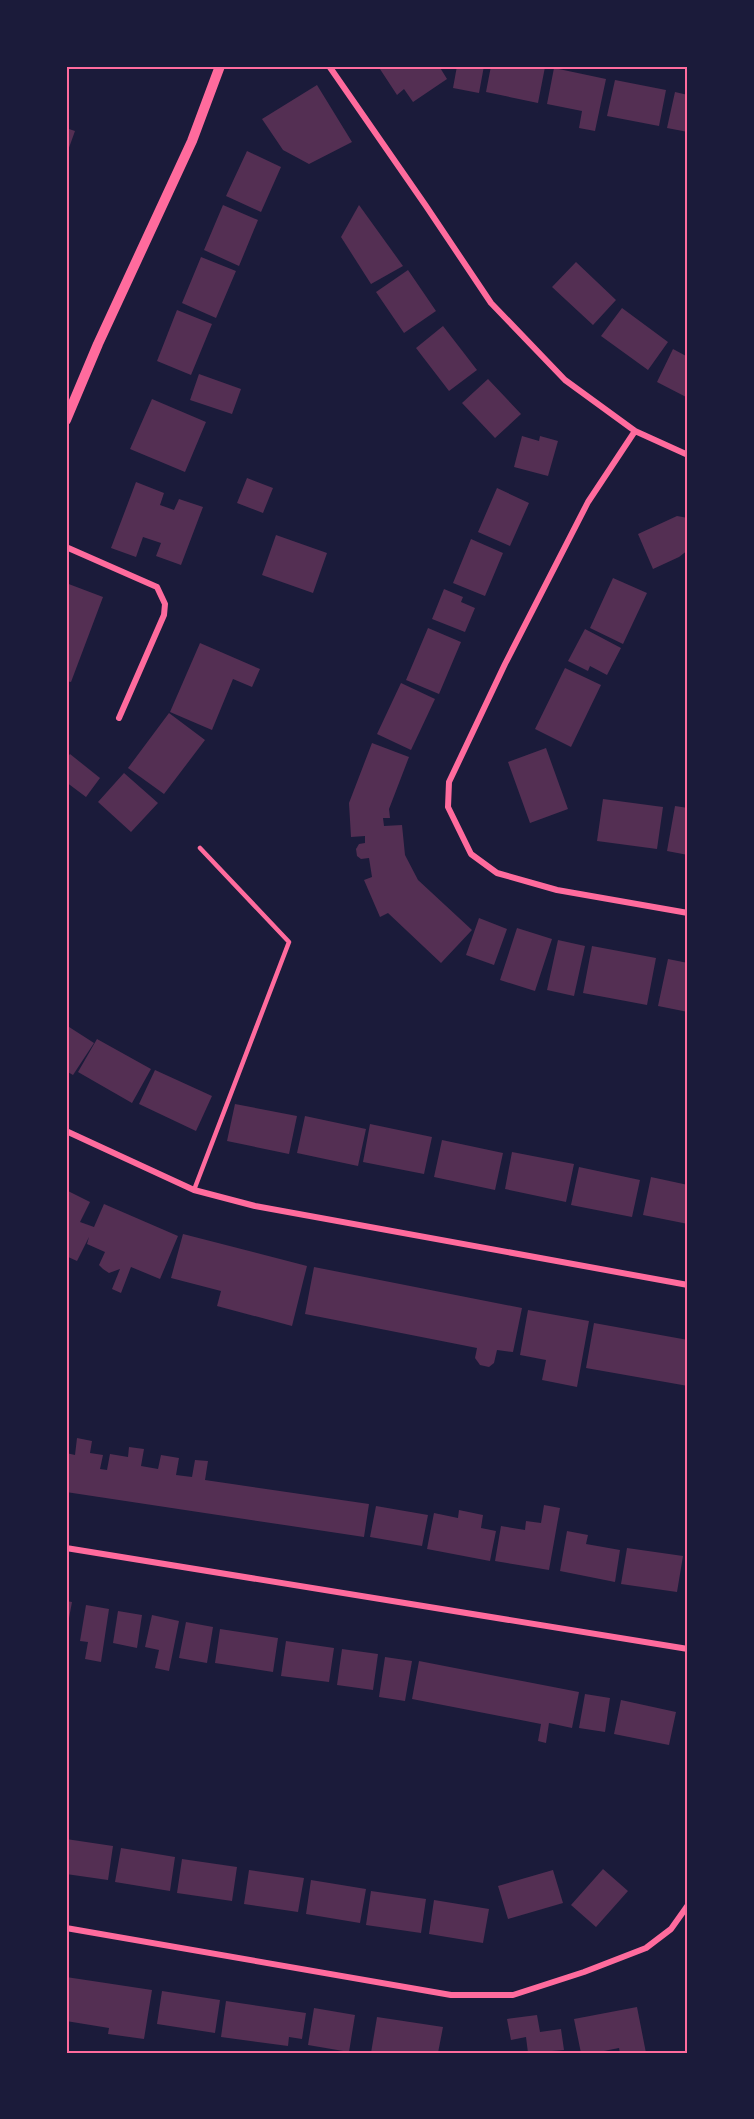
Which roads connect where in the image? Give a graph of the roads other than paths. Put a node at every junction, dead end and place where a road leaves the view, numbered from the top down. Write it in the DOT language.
graph roads {
  1 [pos="220,66"];
  2 [pos="329,66"];
  3 [pos="66,420"];
  4 [pos="635,431"];
  5 [pos="688,455"];
  6 [pos="66,547"];
  7 [pos="119,717"];
  8 [pos="200,848"];
  9 [pos="688,913"];
  10 [pos="66,1131"];
  11 [pos="194,1190"];
  12 [pos="688,1285"];
  13 [pos="66,1548"];
  14 [pos="688,1649"];
  15 [pos="688,1905"];
  16 [pos="66,1928"];
  1 -- 3 [label="street"];
  2 -- 4 [label="street"];
  4 -- 5 [label="street"];
  4 -- 9 [label="street"];
  6 -- 7 [label="street"];
  8 -- 11 [label="lane"];
  10 -- 11 [label="street"];
  11 -- 12 [label="street"];
  13 -- 14 [label="street"];
  15 -- 16 [label="street"];
}
